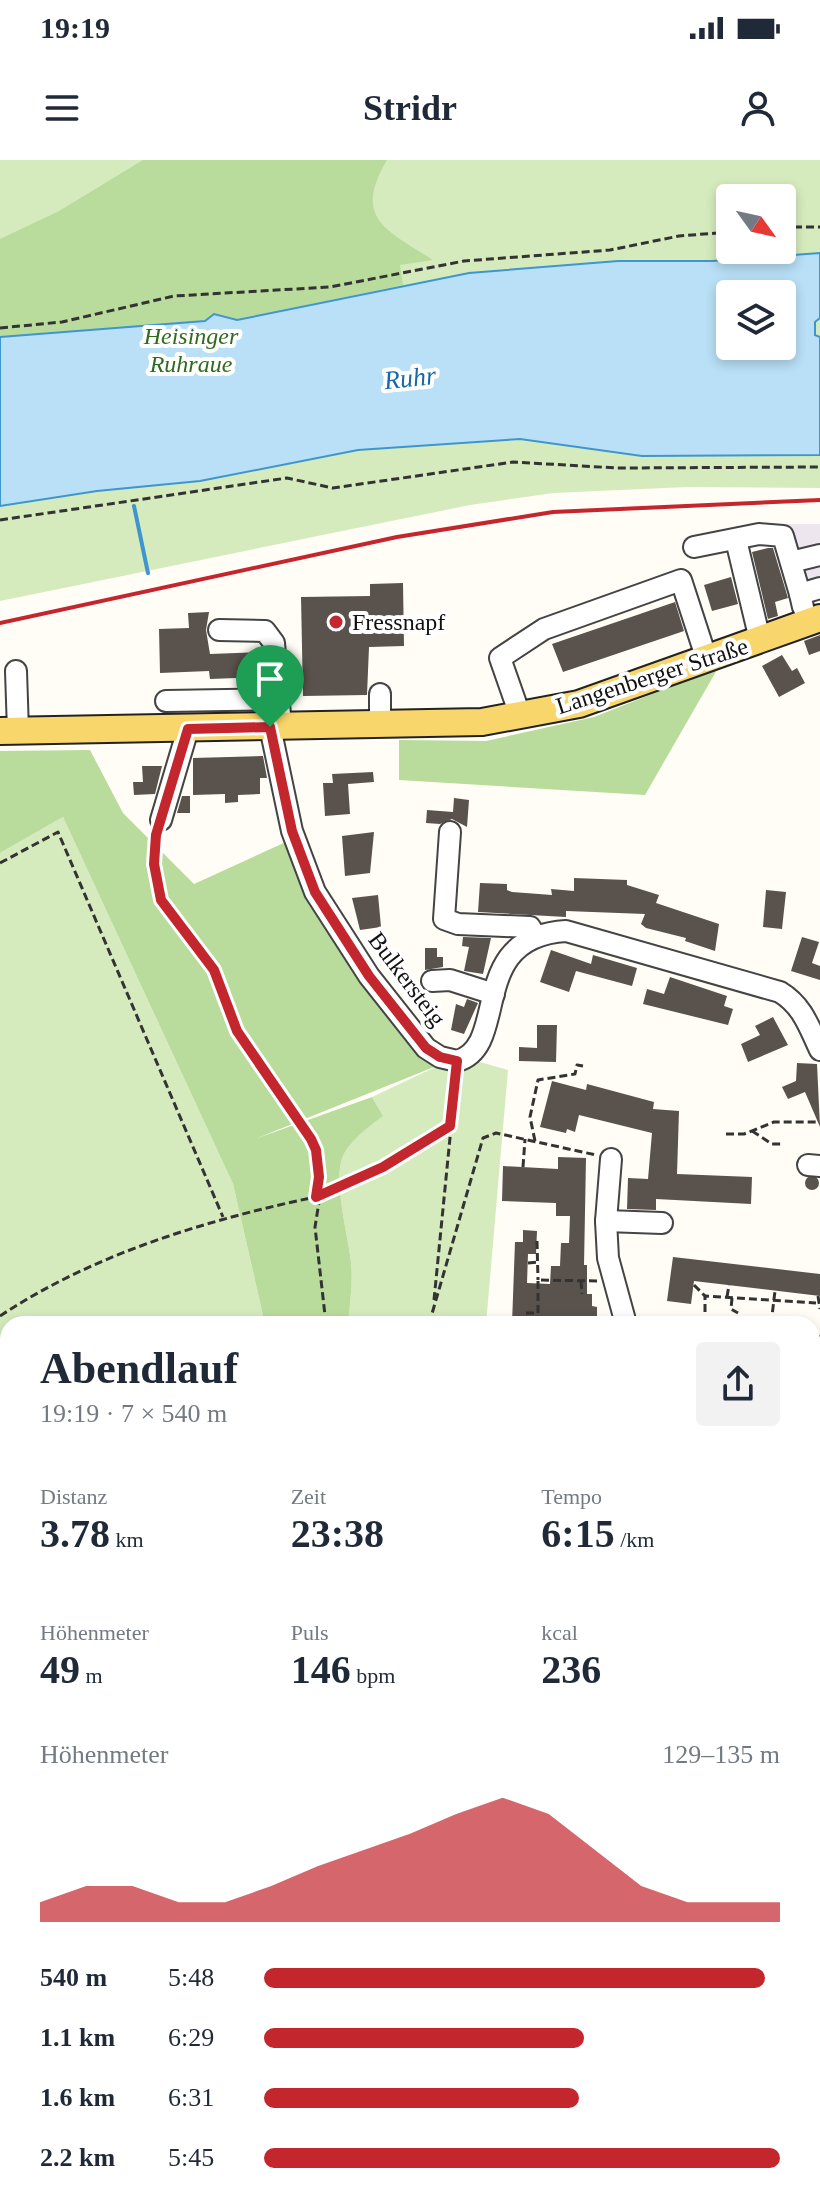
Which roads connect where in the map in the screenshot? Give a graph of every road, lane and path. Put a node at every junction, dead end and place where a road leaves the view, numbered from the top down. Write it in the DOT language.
graph roads {
  1 [pos="796,227"];
  2 [pos="820,227"];
  3 [pos="716,234"];
  4 [pos="0,328"];
  5 [pos="820,467"];
  6 [pos="0,520"];
  7 [pos="736,540"];
  8 [pos="694,547"];
  9 [pos="820,555"];
  10 [pos="791,562"];
  11 [pos="820,588"];
  12 [pos="800,594"];
  13 [pos="813,620"];
  14 [pos="219,630"];
  15 [pos="760,640"];
  16 [pos="707,660"];
  17 [pos="16,671"];
  18 [pos="380,694"];
  19 [pos="279,699"];
  20 [pos="166,701"];
  21 [pos="520,715"];
  22 [pos="380,725"];
  23 [pos="275,727"];
  24 [pos="188,729"];
  25 [pos="9,731"];
  26 [pos="161,820"];
  27 [pos="450,832"];
  28 [pos="0,863"];
  29 [pos="535,935"];
  30 [pos="432,981"];
  31 [pos="494,994"];
  32 [pos="819,1047"];
  33 [pos="457,1061"];
  34 [pos="583,1066"];
  35 [pos="820,1122"];
  36 [pos="450,1126"];
  37 [pos="752,1131"];
  38 [pos="726,1134"];
  39 [pos="525,1139"];
  40 [pos="535,1141"];
  41 [pos="782,1144"];
  42 [pos="611,1159"];
  43 [pos="523,1167"];
  44 [pos="318,1197"];
  45 [pos="223,1217"];
  46 [pos="606,1221"];
  47 [pos="662,1223"];
  48 [pos="537,1241"];
  49 [pos="539,1262"];
  50 [pos="528,1263"];
  51 [pos="617,1273"];
  52 [pos="538,1280"];
  53 [pos="581,1281"];
  54 [pos="694,1285"];
  55 [pos="729,1285"];
  56 [pos="775,1291"];
  57 [pos="582,1294"];
  58 [pos="705,1296"];
  59 [pos="818,1296"];
  60 [pos="730,1297"];
  61 [pos="773,1300"];
  62 [pos="816,1303"];
  63 [pos="433,1308"];
  64 [pos="820,1309"];
  65 [pos="526,1313"];
  66 [pos="738,1313"];
  67 [pos="0,1316"];
  68 [pos="325,1316"];
  69 [pos="431,1316"];
  70 [pos="625,1316"];
  71 [pos="705,1316"];
  72 [pos="772,1316"];
  1 -- 2 [label="path"];
  3 -- 4 [label="path"];
  5 -- 6 [label="path"];
  7 -- 8 [label="street"];
  7 -- 10 [label="street"];
  7 -- 15 [label="street"];
  9 -- 10 [label="street"];
  10 -- 12 [label="street"];
  11 -- 12 [label="street"];
  12 -- 13 [label="street"];
  13 -- 15 [label="main road, Langenberger Straße"];
  14 -- 19 [label="street, Bulkersteig"];
  15 -- 16 [label="main road, Langenberger Straße"];
  16 -- 21 [label="main road, Langenberger Straße"];
  16 -- 21 [label="street"];
  17 -- 25 [label="street"];
  18 -- 22 [label="street"];
  19 -- 20 [label="street"];
  19 -- 23 [label="street, Bulkersteig"];
  21 -- 22 [label="main road, Langenberger Straße"];
  22 -- 23 [label="main road, Langenberger Straße"];
  23 -- 24 [label="main road, Langenberger Straße"];
  23 -- 33 [label="street, Bulkersteig"];
  24 -- 25 [label="main road, Langenberger Straße"];
  24 -- 26 [label="street"];
  26 -- 44 [label="path"];
  27 -- 29 [label="street"];
  28 -- 45 [label="path"];
  29 -- 31 [label="street, Bulkersteig"];
  29 -- 32 [label="street"];
  30 -- 31 [label="street"];
  31 -- 33 [label="street, Bulkersteig"];
  33 -- 36 [label="path"];
  34 -- 40 [label="path"];
  35 -- 37 [label="path"];
  36 -- 44 [label="path"];
  36 -- 63 [label="path"];
  37 -- 38 [label="path"];
  37 -- 41 [label="path"];
  39 -- 40 [label="path"];
  39 -- 43 [label="path"];
  39 -- 63 [label="path"];
  40 -- 42 [label="path"];
  42 -- 46 [label="street"];
  44 -- 45 [label="path"];
  44 -- 68 [label="path"];
  45 -- 67 [label="path"];
  46 -- 47 [label="street"];
  46 -- 51 [label="street"];
  48 -- 49 [label="path"];
  49 -- 50 [label="path"];
  49 -- 52 [label="path"];
  51 -- 53 [label="path"];
  51 -- 70 [label="street"];
  52 -- 53 [label="path"];
  52 -- 65 [label="path"];
  53 -- 57 [label="path"];
  54 -- 58 [label="path"];
  55 -- 60 [label="path"];
  56 -- 61 [label="path"];
  58 -- 60 [label="path"];
  58 -- 71 [label="path"];
  59 -- 62 [label="path"];
  60 -- 61 [label="path"];
  60 -- 66 [label="path"];
  61 -- 62 [label="path"];
  61 -- 72 [label="path"];
  62 -- 64 [label="path"];
  63 -- 69 [label="path"];
}
